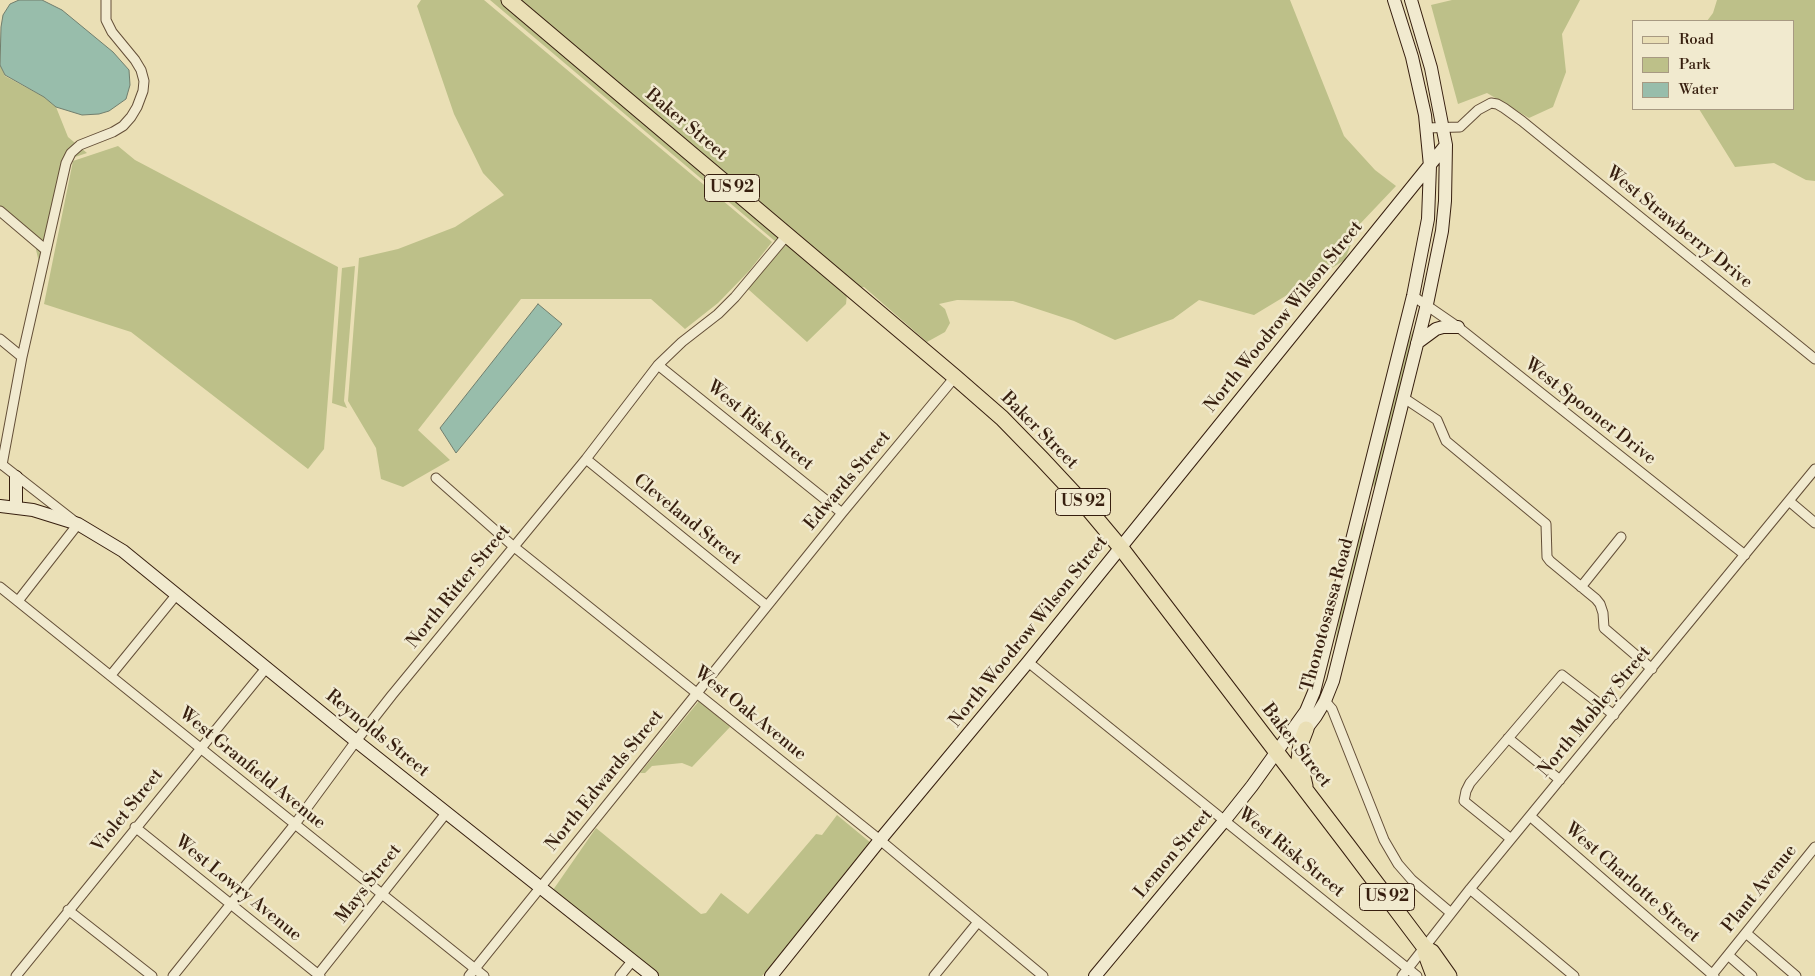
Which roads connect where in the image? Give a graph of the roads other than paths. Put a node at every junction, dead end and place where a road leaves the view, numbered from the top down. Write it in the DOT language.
graph roads {
  1 [pos="106,0"];
  2 [pos="509,0"];
  3 [pos="1394,0"];
  4 [pos="1410,0"];
  5 [pos="1443,127"];
  6 [pos="1426,128"];
  7 [pos="1446,145"];
  8 [pos="1430,166"];
  9 [pos="0,210"];
  10 [pos="787,235"];
  11 [pos="46,250"];
  12 [pos="1413,296"];
  13 [pos="1427,304"];
  14 [pos="1458,327"];
  15 [pos="0,338"];
  16 [pos="1417,343"];
  17 [pos="22,358"];
  18 [pos="1815,359"];
  19 [pos="658,365"];
  20 [pos="955,377"];
  21 [pos="1404,398"];
  22 [pos="586,459"];
  23 [pos="1,464"];
  24 [pos="1815,470"];
  25 [pos="16,477"];
  26 [pos="436,478"];
  27 [pos="1789,501"];
  28 [pos="0,506"];
  29 [pos="16,507"];
  30 [pos="842,512"];
  31 [pos="1815,523"];
  32 [pos="78,524"];
  33 [pos="1621,537"];
  34 [pos="513,546"];
  35 [pos="1121,548"];
  36 [pos="1744,555"];
  37 [pos="0,587"];
  38 [pos="1581,587"];
  39 [pos="176,594"];
  40 [pos="18,600"];
  41 [pos="767,606"];
  42 [pos="1028,662"];
  43 [pos="267,667"];
  44 [pos="1652,669"];
  45 [pos="1320,670"];
  46 [pos="111,675"];
  47 [pos="698,693"];
  48 [pos="1325,701"];
  49 [pos="1306,711"];
  50 [pos="1614,715"];
  51 [pos="1306,729"];
  52 [pos="1508,738"];
  53 [pos="356,741"];
  54 [pos="200,749"];
  55 [pos="1277,753"];
  56 [pos="1560,780"];
  57 [pos="1306,790"];
  58 [pos="447,812"];
  59 [pos="1530,816"];
  60 [pos="1225,820"];
  61 [pos="295,824"];
  62 [pos="135,828"];
  63 [pos="880,840"];
  64 [pos="1511,840"];
  65 [pos="1815,847"];
  66 [pos="540,886"];
  67 [pos="1470,889"];
  68 [pos="381,894"];
  69 [pos="231,903"];
  70 [pos="68,910"];
  71 [pos="1451,913"];
  72 [pos="978,922"];
  73 [pos="1746,933"];
  74 [pos="1424,948"];
  75 [pos="1728,955"];
  76 [pos="633,960"];
  77 [pos="472,972"];
  78 [pos="1405,973"];
  79 [pos="1563,973"];
  80 [pos="318,975"];
  81 [pos="1713,975"];
  82 [pos="16,976"];
  83 [pos="152,976"];
  84 [pos="173,976"];
  85 [pos="484,976"];
  86 [pos="620,976"];
  87 [pos="652,976"];
  88 [pos="771,976"];
  89 [pos="934,976"];
  90 [pos="1043,976"];
  91 [pos="1095,976"];
  92 [pos="1417,976"];
  93 [pos="1434,976"];
  94 [pos="1449,976"];
  95 [pos="1574,976"];
  96 [pos="1752,976"];
  97 [pos="1796,976"];
  1 -- 11 [label="street"];
  2 -- 10 [label="main road, Baker Street / US 92"];
  3 -- 6 [label="main road, Thonotosassa Road"];
  4 -- 5 [label="main road, Thonotosassa Road"];
  5 -- 6 [label="street"];
  5 -- 7 [label="main road, Thonotosassa Road"];
  5 -- 18 [label="street, West Strawberry Drive"];
  6 -- 8 [label="main road, Thonotosassa Road"];
  7 -- 8 [label="main road, North Woodrow Wilson Street"];
  7 -- 13 [label="main road, Thonotosassa Road"];
  8 -- 12 [label="main road, Thonotosassa Road"];
  8 -- 35 [label="main road, North Woodrow Wilson Street"];
  9 -- 11 [label="street"];
  10 -- 19 [label="street, North Ritter Street"];
  10 -- 20 [label="main road, Baker Street / US 92"];
  11 -- 17 [label="street"];
  12 -- 13 [label="street, West Spooner Drive"];
  12 -- 45 [label="main road, Thonotosassa Road"];
  13 -- 14 [label="street, West Spooner Drive"];
  13 -- 16 [label="main road, Thonotosassa Road"];
  14 -- 16 [label="main road"];
  14 -- 36 [label="street, West Spooner Drive"];
  15 -- 17 [label="street"];
  16 -- 21 [label="main road, Thonotosassa Road"];
  17 -- 23 [label="street"];
  19 -- 22 [label="street, North Ritter Street"];
  19 -- 30 [label="street, West Risk Street"];
  20 -- 30 [label="street, Edwards Street"];
  20 -- 35 [label="main road, Baker Street / US 92"];
  21 -- 38 [label="street"];
  21 -- 48 [label="main road, Thonotosassa Road"];
  22 -- 34 [label="street, North Ritter Street"];
  22 -- 41 [label="street, Cleveland Street"];
  23 -- 25 [label="street, Reynolds Street"];
  24 -- 27 [label="street, North Mobley Street"];
  25 -- 29 [label="main road"];
  25 -- 32 [label="street, Reynolds Street"];
  26 -- 34 [label="street, West Oak Avenue"];
  27 -- 31 [label="street"];
  27 -- 36 [label="street, North Mobley Street"];
  28 -- 29 [label="main road, Reynolds Street"];
  29 -- 32 [label="main road, Reynolds Street"];
  30 -- 41 [label="street, Edwards Street"];
  32 -- 39 [label="main road, Reynolds Street"];
  32 -- 40 [label="street"];
  33 -- 38 [label="street"];
  34 -- 47 [label="street, West Oak Avenue"];
  34 -- 53 [label="street, North Ritter Street"];
  35 -- 42 [label="main road, North Woodrow Wilson Street"];
  35 -- 55 [label="main road, Baker Street / US 92"];
  36 -- 44 [label="street, North Mobley Street"];
  37 -- 40 [label="street, West Granfield Avenue"];
  38 -- 44 [label="street"];
  39 -- 43 [label="main road, Reynolds Street"];
  39 -- 46 [label="street"];
  40 -- 46 [label="street, West Granfield Avenue"];
  41 -- 47 [label="street, North Edwards Street"];
  42 -- 60 [label="street, West Risk Street"];
  42 -- 63 [label="main road, North Woodrow Wilson Street"];
  43 -- 53 [label="main road, Reynolds Street"];
  43 -- 54 [label="street, Violet Street"];
  44 -- 50 [label="street, North Mobley Street"];
  45 -- 48 [label="main road"];
  45 -- 49 [label="main road, Thonotosassa Road"];
  46 -- 54 [label="street, West Granfield Avenue"];
  47 -- 63 [label="street, West Oak Avenue"];
  47 -- 66 [label="street, North Edwards Street"];
  48 -- 49 [label="main road"];
  48 -- 51 [label="main road, Thonotosassa Road"];
  48 -- 71 [label="street"];
  49 -- 55 [label="main road, Thonotosassa Road"];
  50 -- 52 [label="street"];
  50 -- 56 [label="street, North Mobley Street"];
  51 -- 55 [label="main road, Thonotosassa Road"];
  51 -- 57 [label="main road"];
  52 -- 56 [label="street"];
  52 -- 64 [label="street"];
  53 -- 58 [label="main road, Reynolds Street"];
  53 -- 61 [label="street, North Ritter Street"];
  54 -- 61 [label="street, West Granfield Avenue"];
  54 -- 62 [label="street, Violet Street"];
  55 -- 57 [label="main road, Baker Street / US 92"];
  55 -- 60 [label="main road, Lemon Street"];
  56 -- 59 [label="street, North Mobley Street"];
  57 -- 74 [label="main road, Baker Street / US 92"];
  58 -- 66 [label="main road, Reynolds Street"];
  58 -- 68 [label="street, Mays Street"];
  59 -- 64 [label="street, North Mobley Street"];
  59 -- 81 [label="street, West Charlotte Street"];
  60 -- 78 [label="street, West Risk Street"];
  60 -- 91 [label="main road, Lemon Street"];
  61 -- 68 [label="street, West Granfield Avenue"];
  61 -- 69 [label="street, North Ritter Street"];
  62 -- 69 [label="street, West Lowry Avenue"];
  62 -- 70 [label="street, Violet Street"];
  63 -- 72 [label="street, West Oak Avenue"];
  63 -- 88 [label="main road, North Woodrow Wilson Street"];
  64 -- 67 [label="street, North Mobley Street"];
  65 -- 73 [label="street, Plant Avenue"];
  66 -- 76 [label="main road, Reynolds Street"];
  66 -- 77 [label="street, North Edwards Street"];
  67 -- 71 [label="street, North Mobley Street"];
  67 -- 79 [label="street"];
  68 -- 77 [label="street, West Granfield Avenue"];
  68 -- 80 [label="street, Mays Street"];
  69 -- 80 [label="street, West Lowry Avenue"];
  69 -- 84 [label="street, North Ritter Street"];
  70 -- 82 [label="street, Violet Street"];
  70 -- 83 [label="street"];
  71 -- 74 [label="street, North Mobley Street"];
  72 -- 89 [label="street"];
  72 -- 90 [label="street, West Oak Avenue"];
  73 -- 75 [label="street, Plant Avenue"];
  73 -- 97 [label="street"];
  74 -- 78 [label="street, North Mobley Street"];
  74 -- 93 [label="main road, US 92"];
  74 -- 94 [label="main road, Baker Street / US 92"];
  75 -- 81 [label="street, Plant Avenue"];
  75 -- 96 [label="street"];
  76 -- 86 [label="street"];
  76 -- 87 [label="main road, Reynolds Street"];
  77 -- 85 [label="street, West Granfield Avenue"];
  78 -- 92 [label="street, West Risk Street"];
  79 -- 95 [label="street"];
}
